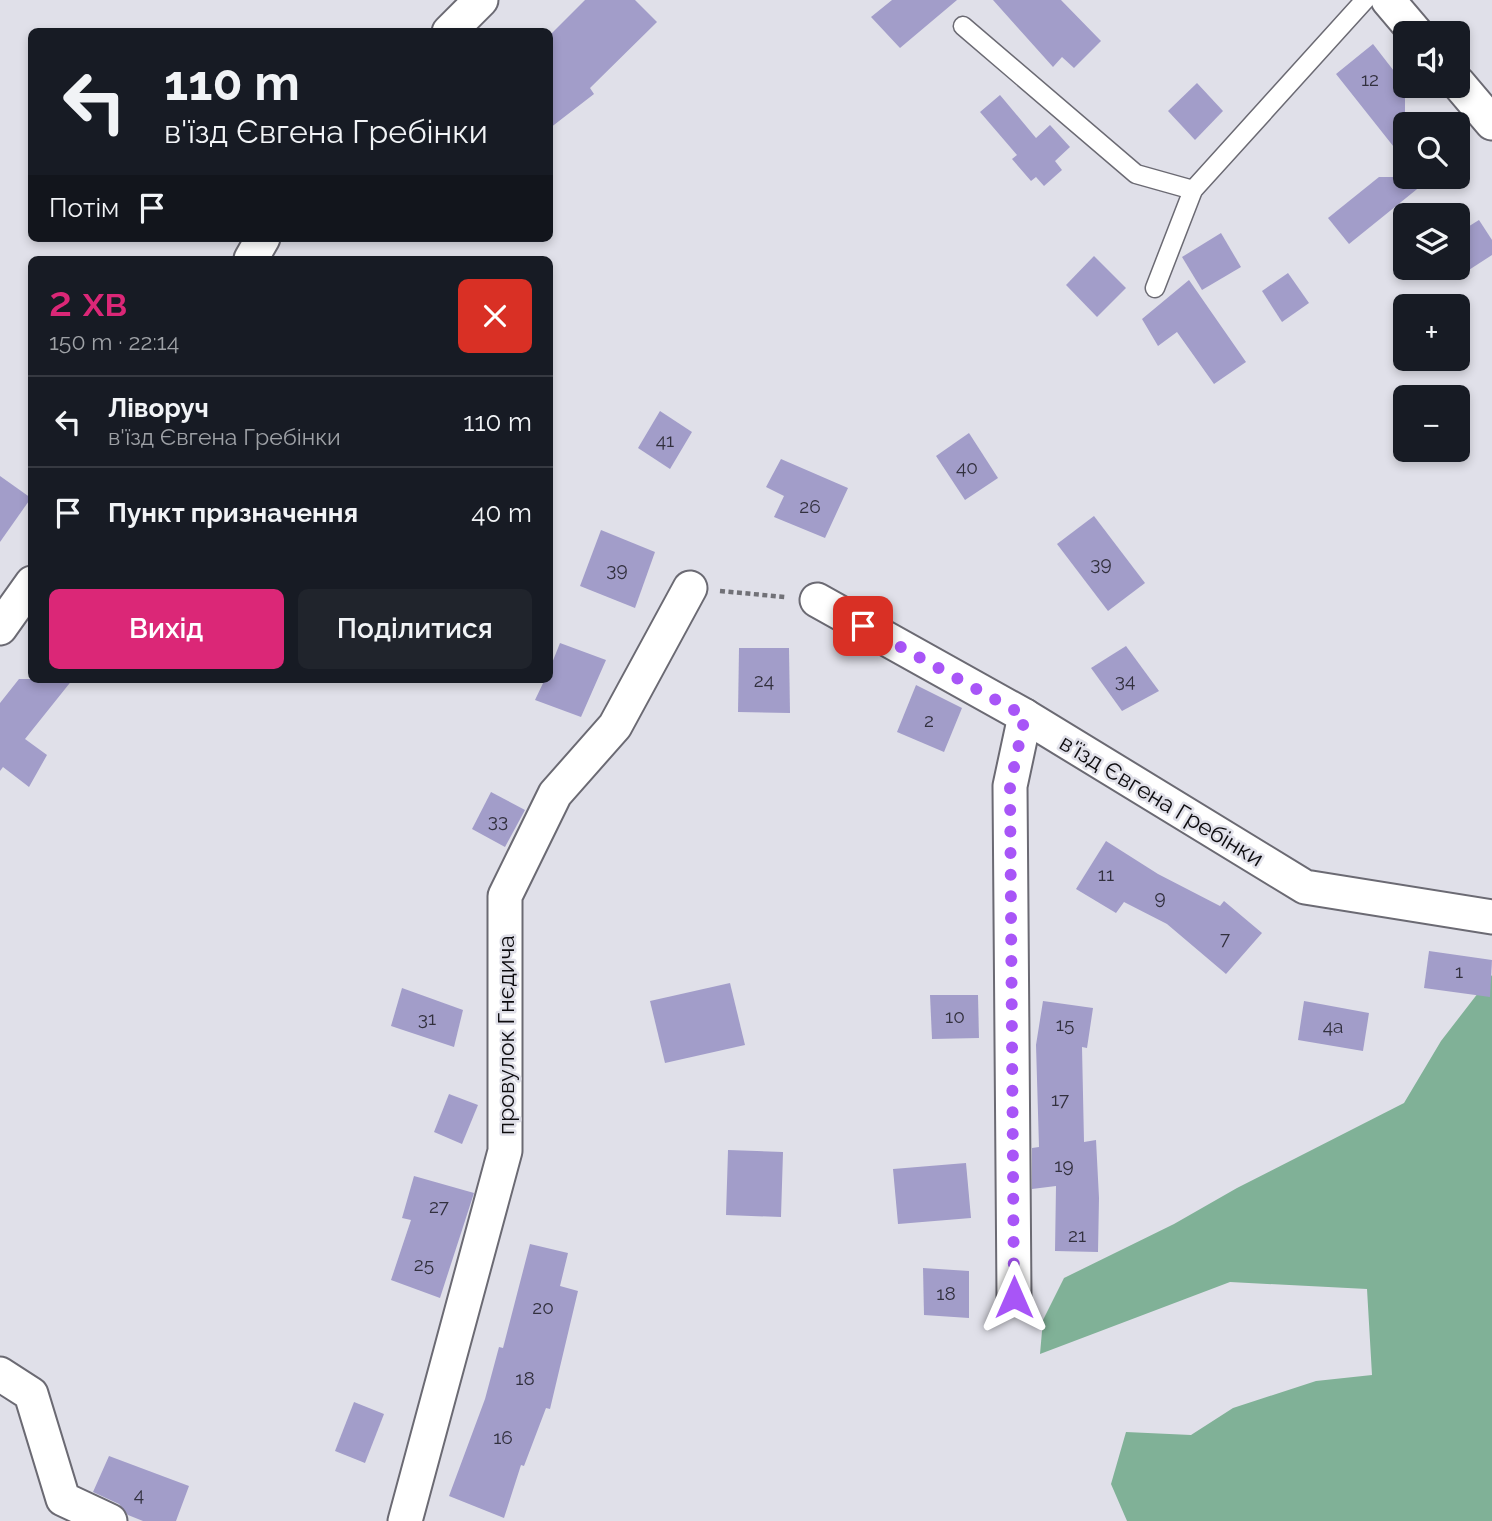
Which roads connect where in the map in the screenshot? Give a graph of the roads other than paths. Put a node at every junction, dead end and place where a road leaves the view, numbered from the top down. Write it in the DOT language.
graph roads {
  1 [pos="481,0"];
  2 [pos="1365,0"];
  3 [pos="1388,0"];
  4 [pos="1406,21"];
  5 [pos="962,26"];
  6 [pos="453,28"];
  7 [pos="1470,97"];
  8 [pos="1492,123"];
  9 [pos="1193,190"];
  10 [pos="1155,288"];
  11 [pos="690,588"];
  12 [pos="28,589"];
  13 [pos="817,600"];
  14 [pos="0,628"];
  15 [pos="1025,716"];
  16 [pos="1492,917"];
  17 [pos="1014,1297"];
  18 [pos="0,1374"];
  19 [pos="57,1510"];
  20 [pos="110,1521"];
  21 [pos="405,1521"];
  1 -- 6 [label="street"];
  2 -- 9 [label="lane"];
  3 -- 4 [label="street"];
  5 -- 9 [label="lane"];
  7 -- 8 [label="street"];
  9 -- 10 [label="lane"];
  11 -- 21 [label="street, провулок Гнєдича"];
  12 -- 14 [label="street"];
  13 -- 15 [label="street, в'їзд Євгена Гребінки"];
  15 -- 16 [label="street, в'їзд Євгена Гребінки"];
  15 -- 17 [label="street"];
  18 -- 19 [label="street"];
  19 -- 20 [label="street"];
}
